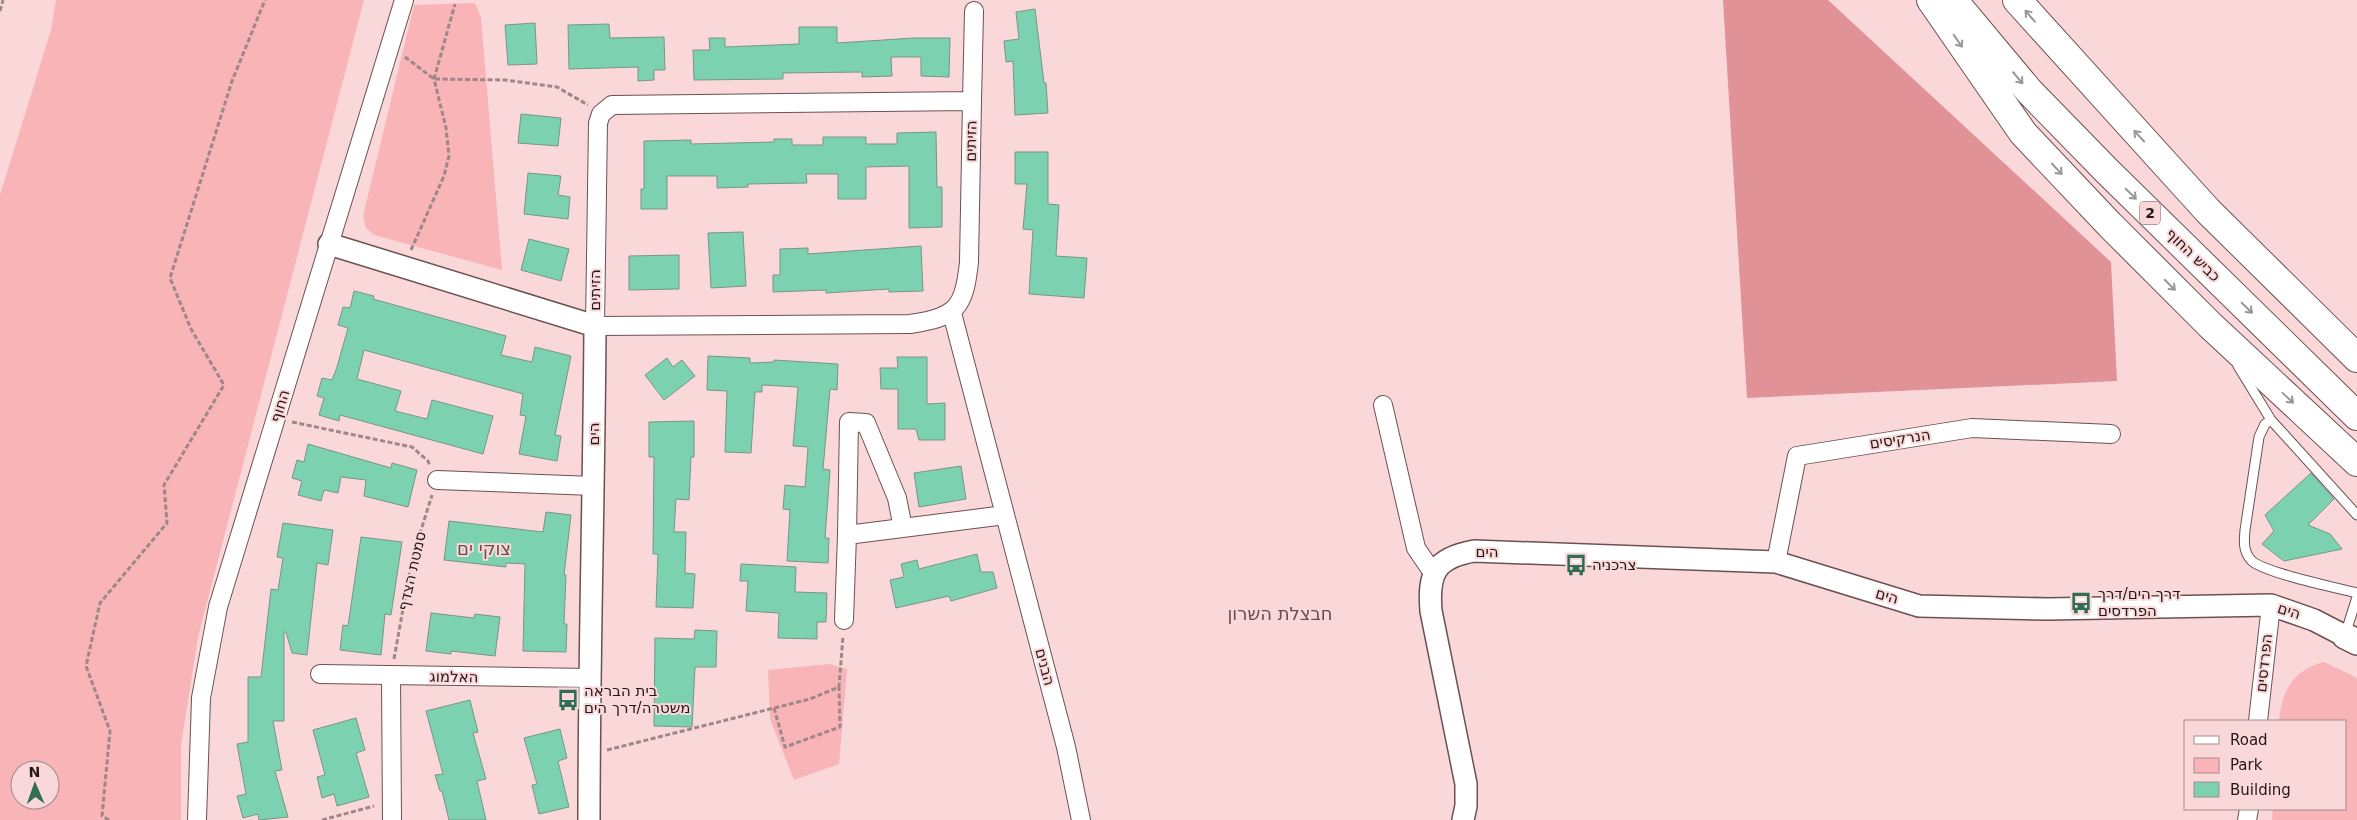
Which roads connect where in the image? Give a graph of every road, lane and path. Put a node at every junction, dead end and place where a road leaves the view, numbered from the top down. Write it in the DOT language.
graph roads {
  1 [pos="2,0"];
  2 [pos="265,0"];
  3 [pos="404,0"];
  4 [pos="1931,0"];
  5 [pos="1953,0"];
  6 [pos="2017,0"];
  7 [pos="455,4"];
  8 [pos="974,11"];
  9 [pos="0,12"];
  10 [pos="390,46"];
  11 [pos="434,79"];
  12 [pos="972,101"];
  13 [pos="601,114"];
  14 [pos="2208,211"];
  15 [pos="329,244"];
  16 [pos="404,266"];
  17 [pos="952,313"];
  18 [pos="595,326"];
  19 [pos="2219,333"];
  20 [pos="2357,336"];
  21 [pos="2357,358"];
  22 [pos="1383,405"];
  23 [pos="2357,416"];
  24 [pos="276,419"];
  25 [pos="2271,420"];
  26 [pos="2111,434"];
  27 [pos="2357,462"];
  28 [pos="437,480"];
  29 [pos="594,486"];
  30 [pos="2357,515"];
  31 [pos="1004,516"];
  32 [pos="903,528"];
  33 [pos="847,535"];
  34 [pos="1776,562"];
  35 [pos="1433,573"];
  36 [pos="2357,595"];
  37 [pos="2270,605"];
  38 [pos="844,620"];
  39 [pos="2351,639"];
  40 [pos="320,674"];
  41 [pos="391,677"];
  42 [pos="589,678"];
  43 [pos="839,687"];
  44 [pos="774,708"];
  45 [pos="2258,720"];
  46 [pos="590,755"];
  47 [pos="392,801"];
  48 [pos="109,820"];
  49 [pos="198,820"];
  50 [pos="322,820"];
  51 [pos="392,820"];
  52 [pos="589,820"];
  53 [pos="1081,820"];
  54 [pos="1463,820"];
  1 -- 9 [label="path"];
  2 -- 48 [label="path"];
  3 -- 10 [label="street, החוף"];
  4 -- 19 [label="highway, one-way"];
  5 -- 23 [label="highway, כביש החוף / 2, one-way"];
  14 -- 6 [label="highway, one-way"];
  7 -- 11 [label="path"];
  8 -- 12 [label="street, הזיתים"];
  10 -- 11 [label="path"];
  10 -- 15 [label="street, החוף"];
  11 -- 13 [label="path"];
  11 -- 16 [label="path"];
  12 -- 13 [label="street, הזיתים"];
  12 -- 17 [label="street, הזיתים"];
  13 -- 18 [label="street, הזיתים"];
  14 -- 20 [label="highway"];
  14 -- 21 [label="highway"];
  15 -- 16 [label="street"];
  15 -- 24 [label="street, החוף"];
  16 -- 18 [label="street"];
  17 -- 18 [label="street, הזיתים"];
  17 -- 31 [label="street, הבנים"];
  18 -- 29 [label="street, הים"];
  19 -- 25 [label="lane"];
  19 -- 27 [label="highway, one-way"];
  22 -- 35 [label="street"];
  24 -- 28 [label="path"];
  24 -- 49 [label="street, החוף"];
  25 -- 30 [label="lane"];
  25 -- 36 [label="lane"];
  26 -- 34 [label="street, הנרקיסים"];
  28 -- 29 [label="street"];
  28 -- 41 [label="path, סמטת הצדף"];
  29 -- 42 [label="street, הים"];
  31 -- 32 [label="street"];
  31 -- 53 [label="street, הבנים"];
  32 -- 33 [label="street"];
  32 -- 33 [label="street"];
  33 -- 38 [label="street"];
  34 -- 35 [label="street, הים"];
  34 -- 37 [label="street, הים"];
  35 -- 54 [label="street"];
  36 -- 39 [label="lane"];
  37 -- 39 [label="street, הים"];
  37 -- 45 [label="street, הפרדסים"];
  38 -- 43 [label="path"];
  40 -- 41 [label="street, האלמוג"];
  41 -- 42 [label="street, האלמוג"];
  41 -- 47 [label="street"];
  42 -- 46 [label="street, הים"];
  43 -- 44 [label="path"];
  43 -- 44 [label="path"];
  44 -- 46 [label="path"];
  46 -- 52 [label="street, הים"];
  47 -- 50 [label="path"];
  47 -- 51 [label="street"];
}
